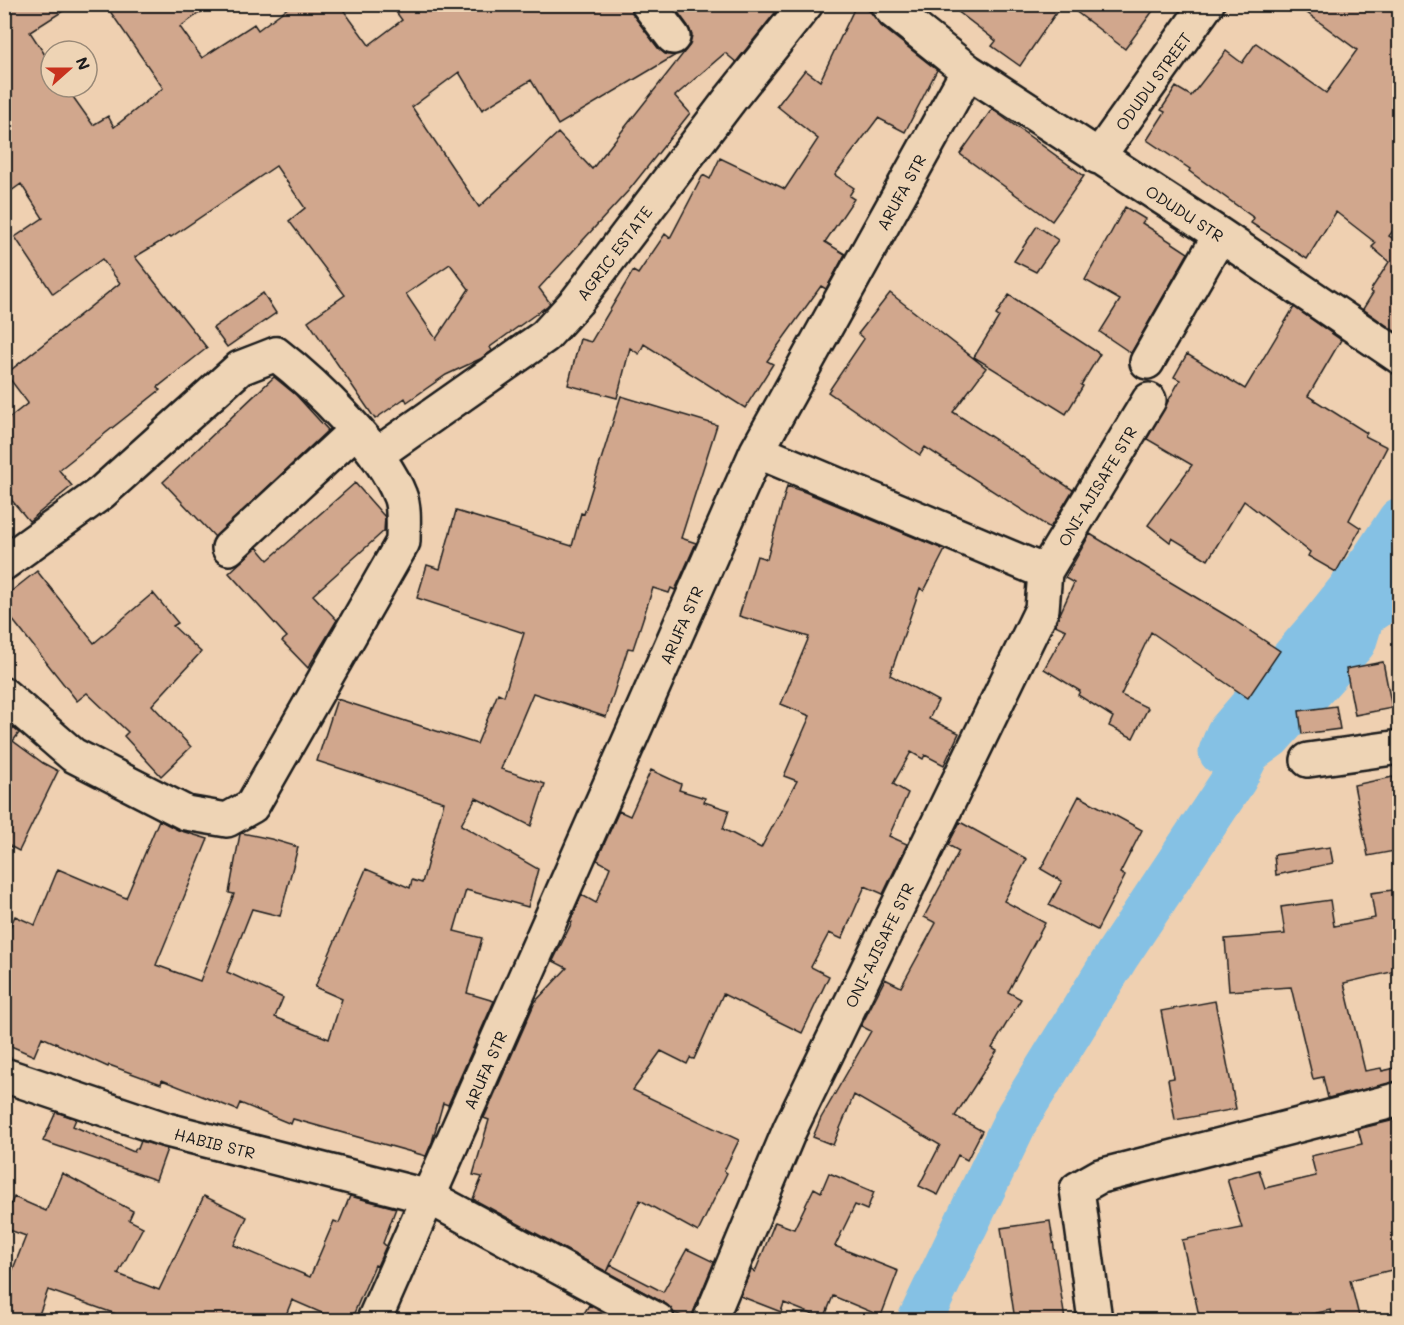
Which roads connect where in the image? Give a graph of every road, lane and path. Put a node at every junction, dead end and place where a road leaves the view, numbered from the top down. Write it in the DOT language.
graph roads {
  1 [pos="648,4"];
  2 [pos="806,4"];
  3 [pos="888,4"];
  4 [pos="1207,4"];
  5 [pos="673,37"];
  6 [pos="968,71"];
  7 [pos="1098,157"];
  8 [pos="1220,235"];
  9 [pos="1400,357"];
  10 [pos="1147,362"];
  11 [pos="1149,400"];
  12 [pos="355,431"];
  13 [pos="757,451"];
  14 [pos="376,455"];
  15 [pos="229,548"];
  16 [pos="4,563"];
  17 [pos="1045,572"];
  18 [pos="4,695"];
  19 [pos="1400,747"];
  20 [pos="1308,760"];
  21 [pos="4,1075"];
  22 [pos="1400,1099"];
  23 [pos="429,1197"];
  24 [pos="374,1320"];
  25 [pos="657,1320"];
  26 [pos="710,1320"];
  27 [pos="1095,1320"];
  1 -- 5 [label="street"];
  2 -- 14 [label="street, AGRIC ESTATE"];
  3 -- 6 [label="street, ODUDU STR"];
  4 -- 7 [label="street, ODUDU STREET"];
  6 -- 7 [label="street, ODUDU STR"];
  6 -- 13 [label="street, ARUFA STR"];
  7 -- 8 [label="street, ODUDU STR"];
  8 -- 9 [label="street, ODUDU STR"];
  8 -- 10 [label="street"];
  11 -- 17 [label="street, ONI-AJISAFE STR"];
  12 -- 14 [label="street"];
  12 -- 15 [label="street"];
  12 -- 16 [label="street"];
  13 -- 17 [label="street"];
  13 -- 23 [label="street, ARUFA STR"];
  14 -- 18 [label="street"];
  17 -- 26 [label="street, ONI-AJISAFE STR"];
  19 -- 20 [label="street"];
  21 -- 23 [label="street, HABIB STR"];
  22 -- 27 [label="street"];
  23 -- 24 [label="street, ARUFA STR"];
  23 -- 25 [label="street"];
}
